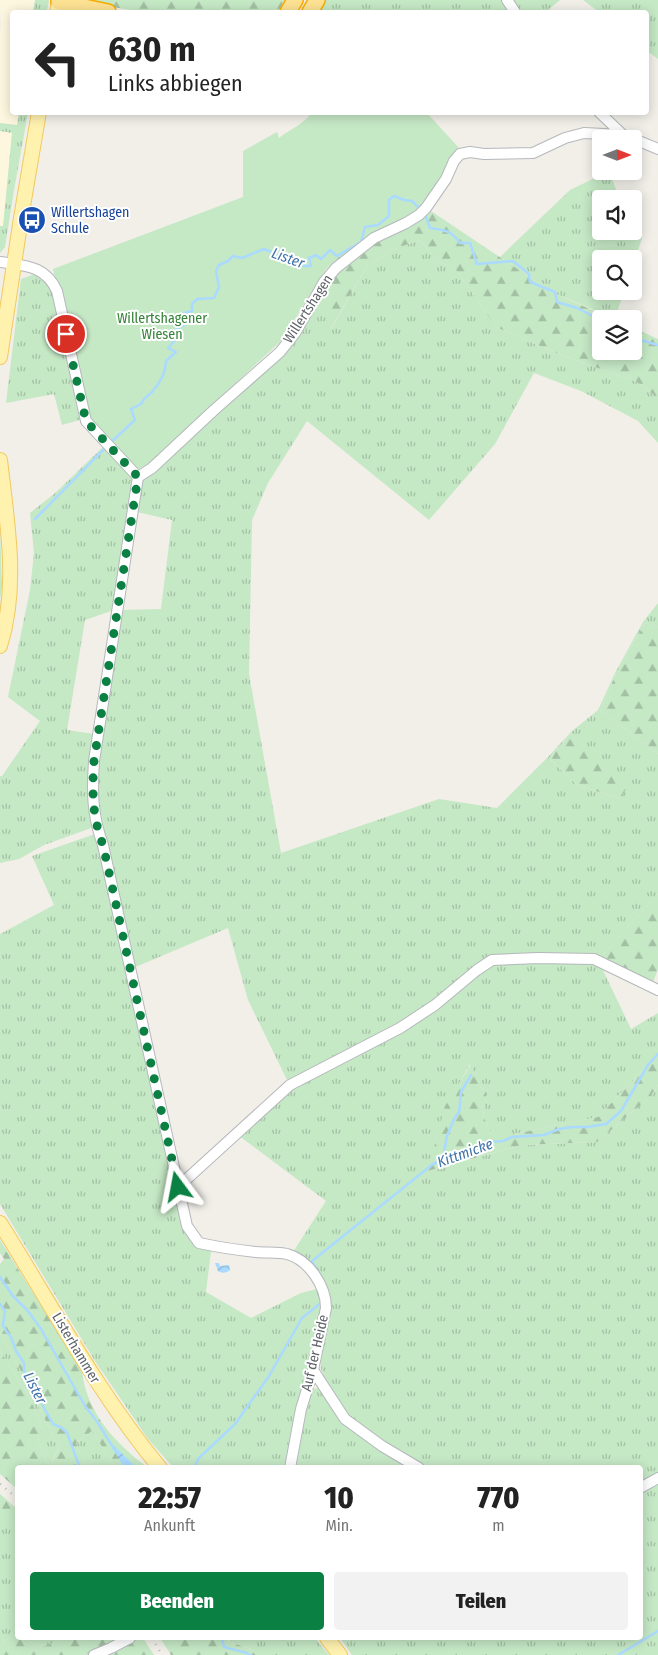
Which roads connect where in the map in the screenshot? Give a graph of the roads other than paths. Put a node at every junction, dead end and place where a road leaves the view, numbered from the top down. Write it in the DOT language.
graph roads {
  1 [pos="61,7"];
  2 [pos="89,10"];
  3 [pos="38,115"];
  4 [pos="603,115"];
  5 [pos="620,130"];
  6 [pos="592,134"];
  7 [pos="642,143"];
  8 [pos="658,149"];
  9 [pos="7,263"];
  10 [pos="0,357"];
  11 [pos="0,460"];
  12 [pos="138,477"];
  13 [pos="0,646"];
  14 [pos="657,989"];
  15 [pos="178,1187"];
  16 [pos="0,1223"];
  17 [pos="314,1370"];
  18 [pos="158,1465"];
  19 [pos="291,1465"];
  20 [pos="413,1465"];
  21 [pos="658,1478"];
  22 [pos="643,1486"];
  23 [pos="126,1640"];
  24 [pos="329,1640"];
  25 [pos="94,1655"];
  26 [pos="340,1655"];
  1 -- 2 [label="highway"];
  3 -- 9 [label="main road"];
  4 -- 5 [label="street"];
  6 -- 12 [label="street, Willertshagen"];
  7 -- 8 [label="street"];
  9 -- 10 [label="main road"];
  9 -- 12 [label="street"];
  11 -- 13 [label="main road"];
  12 -- 15 [label="street, Auf der Heide"];
  14 -- 15 [label="street"];
  15 -- 17 [label="street, Auf der Heide"];
  16 -- 18 [label="main road, Listerhammer"];
  17 -- 19 [label="street, Auf der Heide"];
  17 -- 20 [label="street"];
  21 -- 22 [label="street"];
  23 -- 25 [label="street"];
  24 -- 26 [label="main road"];
}
